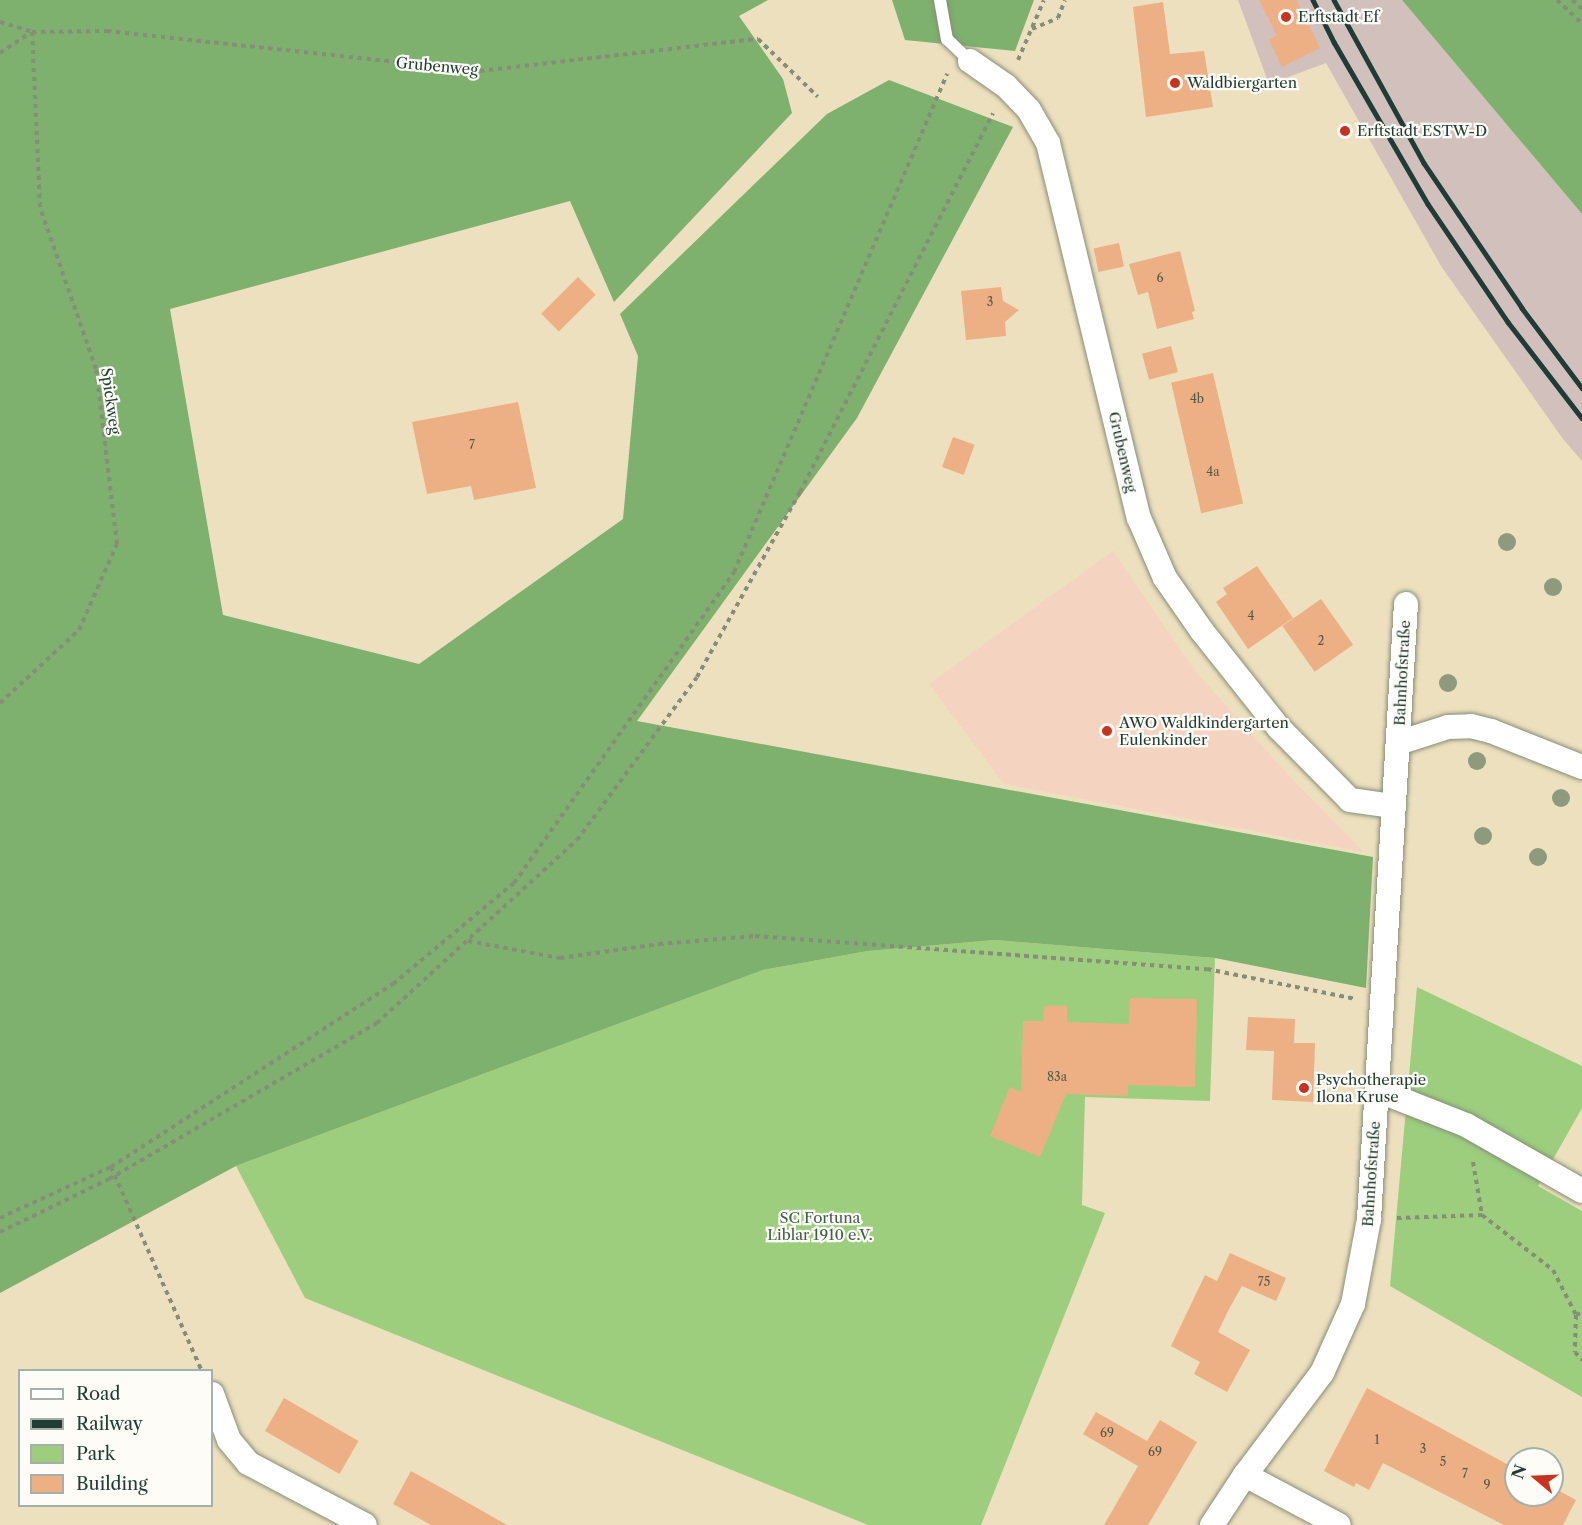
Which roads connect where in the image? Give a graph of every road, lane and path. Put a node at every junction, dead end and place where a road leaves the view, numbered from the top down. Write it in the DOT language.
graph roads {
  1 [pos="940,0"];
  2 [pos="1044,0"];
  3 [pos="1065,0"];
  4 [pos="1557,0"];
  5 [pos="1572,0"];
  6 [pos="1582,9"];
  7 [pos="0,22"];
  8 [pos="1582,22"];
  9 [pos="1032,29"];
  10 [pos="32,32"];
  11 [pos="0,53"];
  12 [pos="964,55"];
  13 [pos="1006,86"];
  14 [pos="818,97"];
  15 [pos="1406,603"];
  16 [pos="0,703"];
  17 [pos="1398,743"];
  18 [pos="1582,767"];
  19 [pos="1392,806"];
  20 [pos="467,941"];
  21 [pos="1382,1005"];
  22 [pos="1377,1090"];
  23 [pos="1466,1125"];
  24 [pos="111,1167"];
  25 [pos="1582,1191"];
  26 [pos="1482,1215"];
  27 [pos="0,1218"];
  28 [pos="1369,1220"];
  29 [pos="0,1232"];
  30 [pos="1582,1312"];
  31 [pos="1576,1316"];
  32 [pos="1582,1360"];
  33 [pos="201,1369"];
  34 [pos="213,1397"];
  35 [pos="1245,1475"];
  36 [pos="365,1525"];
  37 [pos="1212,1525"];
  38 [pos="1339,1525"];
  1 -- 12 [label="lane, Grubenweg"];
  2 -- 9 [label="path"];
  3 -- 9 [label="path"];
  4 -- 8 [label="path"];
  5 -- 6 [label="path"];
  7 -- 10 [label="path"];
  9 -- 13 [label="path"];
  10 -- 11 [label="path"];
  10 -- 14 [label="path, Grubenweg"];
  10 -- 16 [label="path, Spickweg"];
  12 -- 13 [label="street, Grubenweg"];
  12 -- 24 [label="path"];
  13 -- 19 [label="street, Grubenweg"];
  13 -- 20 [label="path"];
  15 -- 17 [label="street, Bahnhofstraße"];
  17 -- 18 [label="street, Bahnhofstraße"];
  17 -- 19 [label="street, Bahnhofstraße"];
  19 -- 21 [label="street, Bahnhofstraße"];
  20 -- 21 [label="path"];
  20 -- 29 [label="path"];
  21 -- 22 [label="street, Bahnhofstraße"];
  22 -- 23 [label="street"];
  22 -- 28 [label="street, Bahnhofstraße"];
  23 -- 25 [label="street"];
  23 -- 26 [label="path"];
  24 -- 27 [label="path"];
  24 -- 33 [label="path"];
  26 -- 28 [label="path"];
  26 -- 31 [label="path"];
  28 -- 35 [label="street, Bahnhofstraße"];
  30 -- 31 [label="path"];
  31 -- 32 [label="path"];
  34 -- 36 [label="street"];
  35 -- 37 [label="street, Bahnhofstraße"];
  35 -- 38 [label="street"];
}
